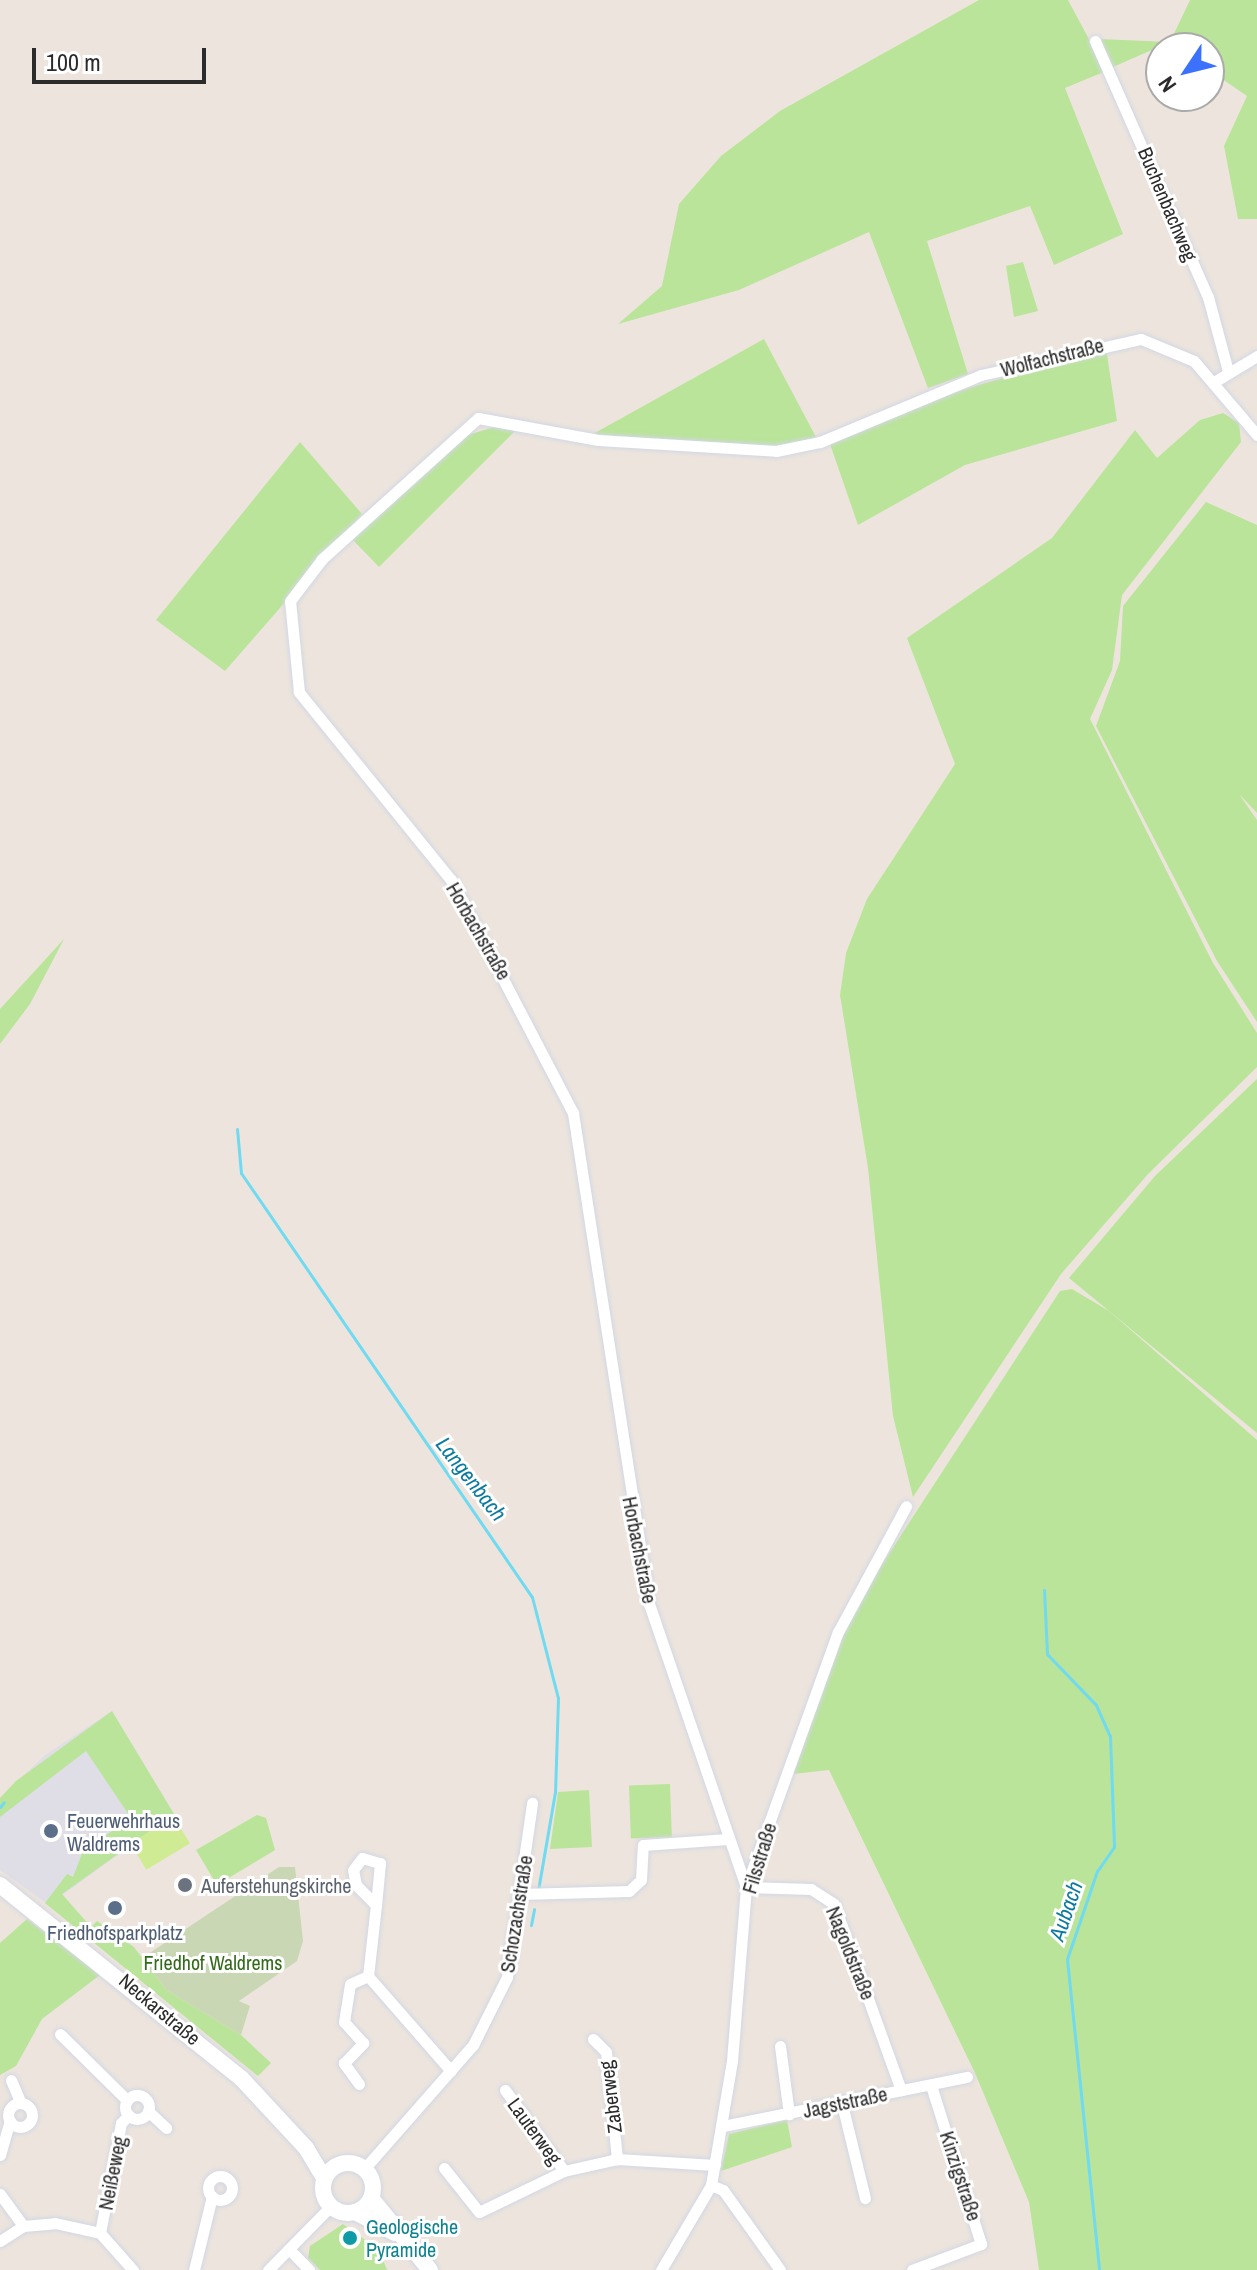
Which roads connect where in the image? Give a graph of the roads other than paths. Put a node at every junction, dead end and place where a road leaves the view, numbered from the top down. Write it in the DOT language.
graph roads {
  1 [pos="1095,41"];
  2 [pos="1257,356"];
  3 [pos="1228,371"];
  4 [pos="1214,382"];
  5 [pos="1257,435"];
  6 [pos="820,442"];
  7 [pos="906,1506"];
  8 [pos="532,1803"];
  9 [pos="728,1839"];
  10 [pos="0,1885"];
  11 [pos="746,1887"];
  12 [pos="520,1894"];
  13 [pos="376,1905"];
  14 [pos="368,1976"];
  15 [pos="60,2034"];
  16 [pos="593,2039"];
  17 [pos="780,2046"];
  18 [pos="451,2071"];
  19 [pos="967,2077"];
  20 [pos="11,2080"];
  21 [pos="359,2084"];
  22 [pos="931,2085"];
  23 [pos="505,2090"];
  24 [pos="901,2090"];
  25 [pos="127,2100"];
  26 [pos="21,2103"];
  27 [pos="842,2104"];
  28 [pos="148,2111"];
  29 [pos="789,2114"];
  30 [pos="129,2115"];
  31 [pos="10,2120"];
  32 [pos="723,2126"];
  33 [pos="166,2128"];
  34 [pos="306,2148"];
  35 [pos="0,2155"];
  36 [pos="617,2159"];
  37 [pos="344,2163"];
  38 [pos="715,2165"];
  39 [pos="444,2168"];
  40 [pos="364,2169"];
  41 [pos="564,2171"];
  42 [pos="324,2178"];
  43 [pos="711,2185"];
  44 [pos="0,2194"];
  45 [pos="212,2196"];
  46 [pos="371,2198"];
  47 [pos="865,2198"];
  48 [pos="330,2207"];
  49 [pos="355,2212"];
  50 [pos="23,2226"];
  51 [pos="100,2233"];
  52 [pos="396,2234"];
  53 [pos="0,2241"];
  54 [pos="289,2249"];
  55 [pos="133,2270"];
  56 [pos="194,2270"];
  57 [pos="268,2270"];
  58 [pos="309,2270"];
  59 [pos="430,2270"];
  60 [pos="661,2270"];
  61 [pos="780,2270"];
  62 [pos="912,2270"];
  1 -- 3 [label="street, Buchenbachweg"];
  2 -- 3 [label="street"];
  3 -- 4 [label="street"];
  4 -- 5 [label="street, Wolfachstraße"];
  4 -- 6 [label="street, Wolfachstraße"];
  6 -- 9 [label="street, Horbachstraße"];
  7 -- 11 [label="street, Filsstraße"];
  8 -- 12 [label="street, Schozachstraße"];
  9 -- 11 [label="street, Horbachstraße"];
  9 -- 12 [label="street"];
  10 -- 34 [label="street, Neckarstraße"];
  11 -- 24 [label="street, Nagoldstraße"];
  11 -- 32 [label="street, Filsstraße"];
  12 -- 18 [label="street, Schozachstraße"];
  13 -- 14 [label="street"];
  14 -- 18 [label="street"];
  14 -- 21 [label="street"];
  15 -- 25 [label="street"];
  16 -- 36 [label="street, Zaberweg"];
  17 -- 29 [label="street"];
  18 -- 40 [label="street, Schozachstraße"];
  19 -- 22 [label="street, Jagststraße"];
  20 -- 26 [label="street"];
  22 -- 24 [label="street, Jagststraße"];
  22 -- 62 [label="street, Kinzigstraße"];
  23 -- 41 [label="street, Lauterweg"];
  24 -- 27 [label="street, Jagststraße"];
  25 -- 28 [label="street"];
  25 -- 30 [label="street, Neißeweg"];
  26 -- 31 [label="street"];
  26 -- 31 [label="street"];
  27 -- 29 [label="street, Jagststraße"];
  27 -- 47 [label="street"];
  28 -- 30 [label="street, Neißeweg"];
  28 -- 33 [label="street"];
  29 -- 32 [label="street, Jagststraße"];
  30 -- 51 [label="street, Neißeweg"];
  31 -- 35 [label="street"];
  32 -- 38 [label="street, Filsstraße"];
  34 -- 37 [label="street, Neckarstraße"];
  34 -- 42 [label="street, Neckarstraße"];
  36 -- 38 [label="street"];
  36 -- 41 [label="street"];
  37 -- 40 [label="street"];
  37 -- 42 [label="street"];
  38 -- 43 [label="street, Filsstraße"];
  39 -- 41 [label="street"];
  40 -- 46 [label="street"];
  42 -- 48 [label="street"];
  43 -- 60 [label="street, Filsstraße"];
  43 -- 61 [label="street"];
  44 -- 50 [label="street"];
  45 -- 45 [label="street"];
  45 -- 56 [label="street"];
  46 -- 49 [label="street"];
  46 -- 52 [label="street"];
  48 -- 49 [label="street"];
  48 -- 54 [label="street"];
  49 -- 52 [label="street"];
  50 -- 51 [label="street"];
  50 -- 53 [label="street"];
  51 -- 55 [label="street"];
  52 -- 59 [label="street"];
  54 -- 57 [label="street"];
  54 -- 58 [label="street"];
}
